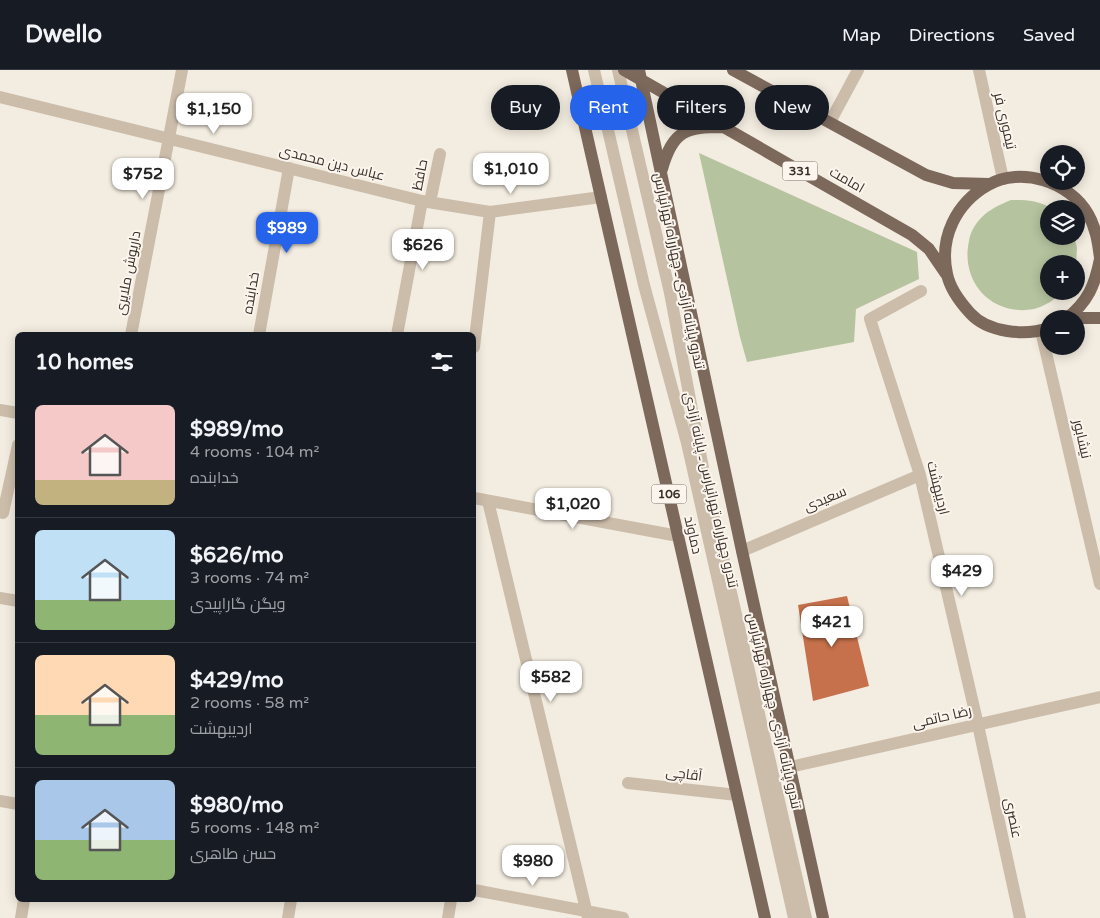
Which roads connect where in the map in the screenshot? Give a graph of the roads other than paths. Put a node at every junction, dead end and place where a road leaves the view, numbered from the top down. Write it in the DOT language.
graph roads {
  1 [pos="182,70"];
  2 [pos="572,70"];
  3 [pos="594,70"];
  4 [pos="618,70"];
  5 [pos="624,70"];
  6 [pos="733,70"];
  7 [pos="858,70"];
  8 [pos="978,70"];
  9 [pos="640,75"];
  10 [pos="657,86"];
  11 [pos="0,97"];
  12 [pos="830,122"];
  13 [pos="688,130"];
  14 [pos="729,130"];
  15 [pos="169,138"];
  16 [pos="440,154"];
  17 [pos="289,168"];
  18 [pos="661,171"];
  19 [pos="1003,179"];
  20 [pos="989,184"];
  21 [pos="601,197"];
  22 [pos="426,202"];
  23 [pos="490,212"];
  24 [pos="1099,237"];
  25 [pos="1100,258"];
  26 [pos="947,276"];
  27 [pos="921,290"];
  28 [pos="1075,310"];
  29 [pos="1085,318"];
  30 [pos="1100,318"];
  31 [pos="1040,330"];
  32 [pos="133,332"];
  33 [pos="260,332"];
  34 [pos="398,332"];
  35 [pos="476,332"];
  36 [pos="1051,355"];
  37 [pos="0,410"];
  38 [pos="15,412"];
  39 [pos="15,460"];
  40 [pos="920,475"];
  41 [pos="476,498"];
  42 [pos="488,501"];
  43 [pos="4,514"];
  44 [pos="678,536"];
  45 [pos="742,551"];
  46 [pos="1100,584"];
  47 [pos="0,598"];
  48 [pos="15,600"];
  49 [pos="1100,697"];
  50 [pos="978,725"];
  51 [pos="790,766"];
  52 [pos="628,783"];
  53 [pos="737,795"];
  54 [pos="0,801"];
  55 [pos="15,804"];
  56 [pos="476,890"];
  57 [pos="24,902"];
  58 [pos="291,902"];
  59 [pos="451,902"];
  60 [pos="588,915"];
  61 [pos="21,918"];
  62 [pos="288,918"];
  63 [pos="448,918"];
  64 [pos="622,918"];
  65 [pos="764,918"];
  66 [pos="794,918"];
  67 [pos="806,918"];
  68 [pos="823,918"];
  69 [pos="1020,918"];
  1 -- 15 [label="street, داریوش ملایری"];
  2 -- 21 [label="main road, دماوند / 106"];
  3 -- 66 [label="street, تندرو چهارراه تهرانپارس ـ پایانه آزادی"];
  4 -- 67 [label="street, تندرو پایانه آزادی ـ چهارراه تهرانپارس"];
  5 -- 9 [label="main road, امامت"];
  6 -- 12 [label="main road"];
  7 -- 12 [label="street"];
  8 -- 19 [label="street, تیموری فر"];
  9 -- 10 [label="main road, امامت / 331"];
  9 -- 18 [label="main road"];
  11 -- 15 [label="street, عباس دین محمدی"];
  12 -- 20 [label="main road"];
  13 -- 18 [label="main road"];
  14 -- 26 [label="main road, امامت / 331"];
  15 -- 17 [label="street, عباس دین محمدی"];
  15 -- 32 [label="street, داریوش ملایری"];
  16 -- 22 [label="street, حافظ"];
  17 -- 22 [label="street, عباس دین محمدی"];
  17 -- 33 [label="street, خدابنده"];
  18 -- 45 [label="main road"];
  19 -- 20 [label="main road"];
  19 -- 24 [label="main road"];
  20 -- 26 [label="main road"];
  21 -- 23 [label="street, عباس دین محمدی"];
  21 -- 44 [label="main road, دماوند / 106"];
  22 -- 23 [label="street, عباس دین محمدی"];
  22 -- 34 [label="street, حافظ"];
  23 -- 35 [label="street"];
  24 -- 25 [label="main road"];
  25 -- 28 [label="main road"];
  26 -- 31 [label="main road"];
  27 -- 40 [label="street, اردیبهشت"];
  29 -- 30 [label="main road"];
  36 -- 46 [label="street, نیشابور"];
  37 -- 38 [label="street"];
  39 -- 43 [label="street"];
  40 -- 45 [label="street, سعیدی"];
  40 -- 50 [label="street, اردیبهشت"];
  41 -- 42 [label="street"];
  42 -- 44 [label="street"];
  42 -- 60 [label="street"];
  44 -- 53 [label="main road, دماوند / 106"];
  45 -- 51 [label="main road"];
  47 -- 48 [label="street"];
  49 -- 50 [label="street, رضا حاتمی"];
  50 -- 51 [label="street, رضا حاتمی"];
  50 -- 69 [label="street, عنصری"];
  51 -- 68 [label="main road"];
  52 -- 53 [label="street, آقاچی"];
  53 -- 65 [label="main road, دماوند / 106"];
  54 -- 55 [label="street"];
  56 -- 60 [label="street"];
  57 -- 61 [label="street"];
  58 -- 62 [label="street"];
  59 -- 63 [label="street"];
  60 -- 64 [label="street"];
}
